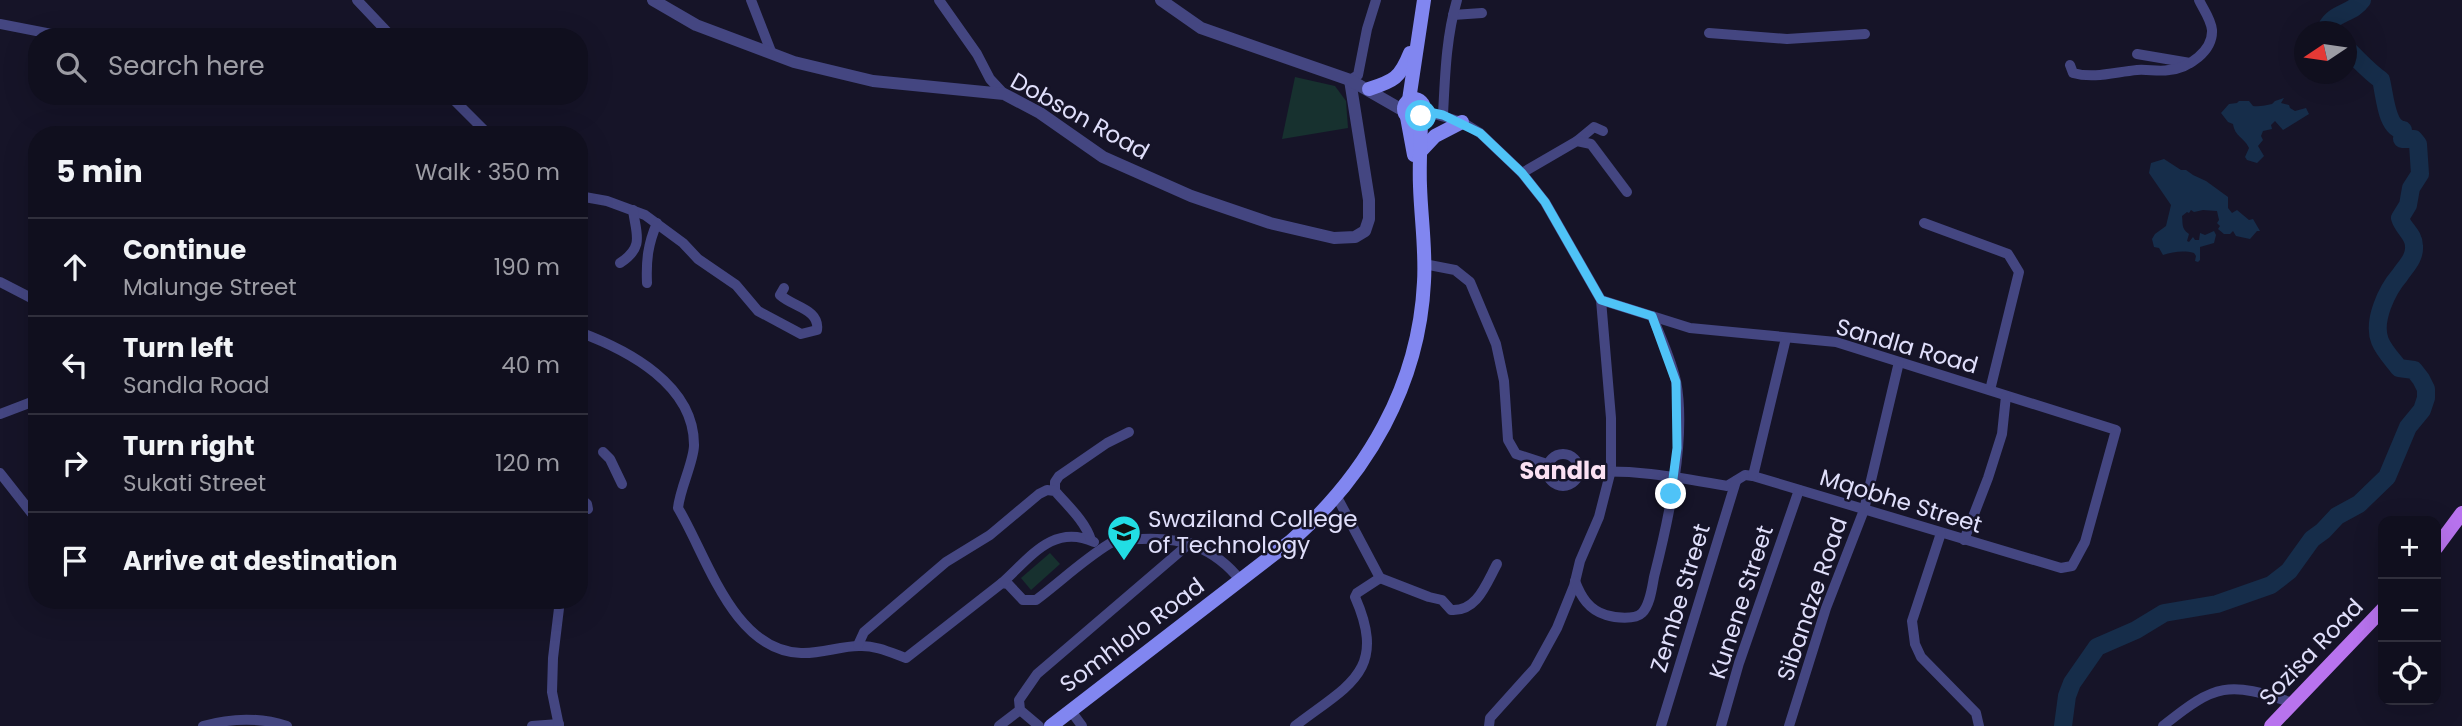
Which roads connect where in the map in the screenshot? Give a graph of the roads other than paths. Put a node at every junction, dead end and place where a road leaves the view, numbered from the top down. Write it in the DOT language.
graph roads {
  1 [pos="356,0"];
  2 [pos="653,0"];
  3 [pos="751,0"];
  4 [pos="939,0"];
  5 [pos="1161,0"];
  6 [pos="1376,0"];
  7 [pos="1423,0"];
  8 [pos="1457,0"];
  9 [pos="2199,0"];
  10 [pos="1482,13"];
  11 [pos="1453,15"];
  12 [pos="0,24"];
  13 [pos="383,28"];
  14 [pos="28,29"];
  15 [pos="1709,33"];
  16 [pos="1866,34"];
  17 [pos="1415,47"];
  18 [pos="772,54"];
  19 [pos="2137,54"];
  20 [pos="2191,63"];
  21 [pos="2070,65"];
  22 [pos="1350,80"];
  23 [pos="1374,92"];
  24 [pos="1004,94"];
  25 [pos="459,105"];
  26 [pos="1413,108"];
  27 [pos="1443,115"];
  28 [pos="1462,122"];
  29 [pos="480,126"];
  30 [pos="1604,131"];
  31 [pos="1577,141"];
  32 [pos="1420,152"];
  33 [pos="1522,173"];
  34 [pos="1420,183"];
  35 [pos="1627,192"];
  36 [pos="588,198"];
  37 [pos="633,210"];
  38 [pos="657,223"];
  39 [pos="1924,223"];
  40 [pos="620,263"];
  41 [pos="1424,264"];
  42 [pos="0,282"];
  43 [pos="647,283"];
  44 [pos="784,288"];
  45 [pos="28,296"];
  46 [pos="1601,300"];
  47 [pos="1652,316"];
  48 [pos="588,335"];
  49 [pos="1786,338"];
  50 [pos="1899,362"];
  51 [pos="1990,390"];
  52 [pos="2006,396"];
  53 [pos="28,403"];
  54 [pos="0,414"];
  55 [pos="2116,430"];
  56 [pos="1129,432"];
  57 [pos="603,452"];
  58 [pos="1547,464"];
  59 [pos="1611,470"];
  60 [pos="0,473"];
  61 [pos="1579,474"];
  62 [pos="1753,476"];
  63 [pos="1674,477"];
  64 [pos="1736,480"];
  65 [pos="622,484"];
  66 [pos="1799,490"];
  67 [pos="1055,491"];
  68 [pos="1337,497"];
  69 [pos="28,509"];
  70 [pos="1864,510"];
  71 [pos="2462,513"];
  72 [pos="1941,533"];
  73 [pos="1091,540"];
  74 [pos="1964,540"];
  75 [pos="2441,541"];
  76 [pos="1190,543"];
  77 [pos="1104,548"];
  78 [pos="1497,565"];
  79 [pos="1380,578"];
  80 [pos="1241,581"];
  81 [pos="1575,581"];
  82 [pos="1002,583"];
  83 [pos="559,609"];
  84 [pos="2378,614"];
  85 [pos="858,645"];
  86 [pos="2293,703"];
  87 [pos="1020,710"];
  88 [pos="1071,711"];
  89 [pos="559,725"];
  90 [pos="2273,725"];
  91 [pos="203,726"];
  92 [pos="287,726"];
  93 [pos="532,726"];
  94 [pos="999,726"];
  95 [pos="1039,726"];
  96 [pos="1051,726"];
  97 [pos="1082,726"];
  98 [pos="1295,726"];
  99 [pos="1489,726"];
  100 [pos="1661,726"];
  101 [pos="1721,726"];
  102 [pos="1789,726"];
  103 [pos="1979,726"];
  104 [pos="2163,726"];
  1 -- 13 [label="street"];
  2 -- 18 [label="street, Dobson Road"];
  3 -- 18 [label="street"];
  4 -- 24 [label="street"];
  5 -- 22 [label="street"];
  6 -- 22 [label="street"];
  7 -- 17 [label="main road, Somhlolo Road"];
  8 -- 11 [label="street"];
  9 -- 20 [label="street"];
  10 -- 11 [label="street"];
  11 -- 27 [label="street"];
  12 -- 14 [label="street"];
  15 -- 16 [label="street"];
  17 -- 23 [label="main road"];
  17 -- 26 [label="main road, Somhlolo Road"];
  18 -- 24 [label="street, Dobson Road"];
  19 -- 20 [label="street"];
  20 -- 21 [label="street"];
  22 -- 23 [label="street"];
  22 -- 24 [label="street, Dobson Road"];
  23 -- 26 [label="street"];
  25 -- 29 [label="street"];
  26 -- 27 [label="street"];
  26 -- 32 [label="main road, Somhlolo Road"];
  26 -- 34 [label="main road, Somhlolo Road"];
  27 -- 28 [label="street"];
  28 -- 32 [label="main road"];
  28 -- 33 [label="street"];
  30 -- 31 [label="street"];
  31 -- 33 [label="street"];
  31 -- 35 [label="street"];
  32 -- 34 [label="main road, Somhlolo Road"];
  33 -- 46 [label="street"];
  34 -- 41 [label="main road, Somhlolo Road"];
  36 -- 37 [label="street"];
  37 -- 38 [label="street"];
  37 -- 40 [label="street"];
  38 -- 43 [label="street"];
  38 -- 44 [label="street"];
  39 -- 51 [label="street"];
  41 -- 58 [label="street"];
  41 -- 68 [label="main road, Somhlolo Road"];
  42 -- 45 [label="street"];
  46 -- 47 [label="street, Sandla Road"];
  46 -- 59 [label="street"];
  47 -- 49 [label="street, Sandla Road"];
  47 -- 63 [label="street"];
  48 -- 85 [label="street"];
  49 -- 50 [label="street, Sandla Road"];
  49 -- 62 [label="street"];
  50 -- 51 [label="street, Sandla Road"];
  50 -- 70 [label="street, Sibandze Road"];
  51 -- 52 [label="street, Sandla Road"];
  52 -- 55 [label="street, Sandla Road"];
  52 -- 74 [label="street"];
  53 -- 54 [label="street"];
  55 -- 74 [label="street, Mqobhe Street"];
  56 -- 67 [label="street"];
  57 -- 65 [label="street"];
  58 -- 61 [label="street"];
  58 -- 61 [label="street"];
  59 -- 61 [label="street"];
  59 -- 63 [label="street"];
  59 -- 81 [label="street"];
  60 -- 69 [label="street"];
  62 -- 64 [label="street"];
  62 -- 66 [label="street, Mqobhe Street"];
  63 -- 64 [label="street"];
  63 -- 81 [label="street"];
  64 -- 100 [label="street, Zembe Street"];
  66 -- 70 [label="street, Mqobhe Street"];
  66 -- 101 [label="street, Kunene Street"];
  67 -- 73 [label="street"];
  67 -- 85 [label="street"];
  68 -- 79 [label="street"];
  68 -- 80 [label="main road, Somhlolo Road"];
  70 -- 72 [label="street, Mqobhe Street"];
  70 -- 102 [label="street, Sibandze Road"];
  71 -- 75 [label="main road"];
  72 -- 74 [label="street, Mqobhe Street"];
  72 -- 103 [label="street"];
  73 -- 77 [label="street"];
  73 -- 82 [label="street"];
  76 -- 77 [label="street"];
  76 -- 80 [label="street"];
  76 -- 87 [label="street"];
  77 -- 82 [label="street"];
  78 -- 79 [label="street"];
  79 -- 98 [label="street"];
  80 -- 88 [label="main road, Somhlolo Road"];
  81 -- 99 [label="street"];
  82 -- 85 [label="street"];
  83 -- 89 [label="street"];
  84 -- 86 [label="main road, Sozisa Road"];
  86 -- 90 [label="main road, Sozisa Road"];
  86 -- 104 [label="street"];
  87 -- 94 [label="street"];
  87 -- 95 [label="street"];
  88 -- 96 [label="main road, Somhlolo Road"];
  88 -- 97 [label="street"];
  89 -- 93 [label="street"];
  91 -- 92 [label="street"];
}
